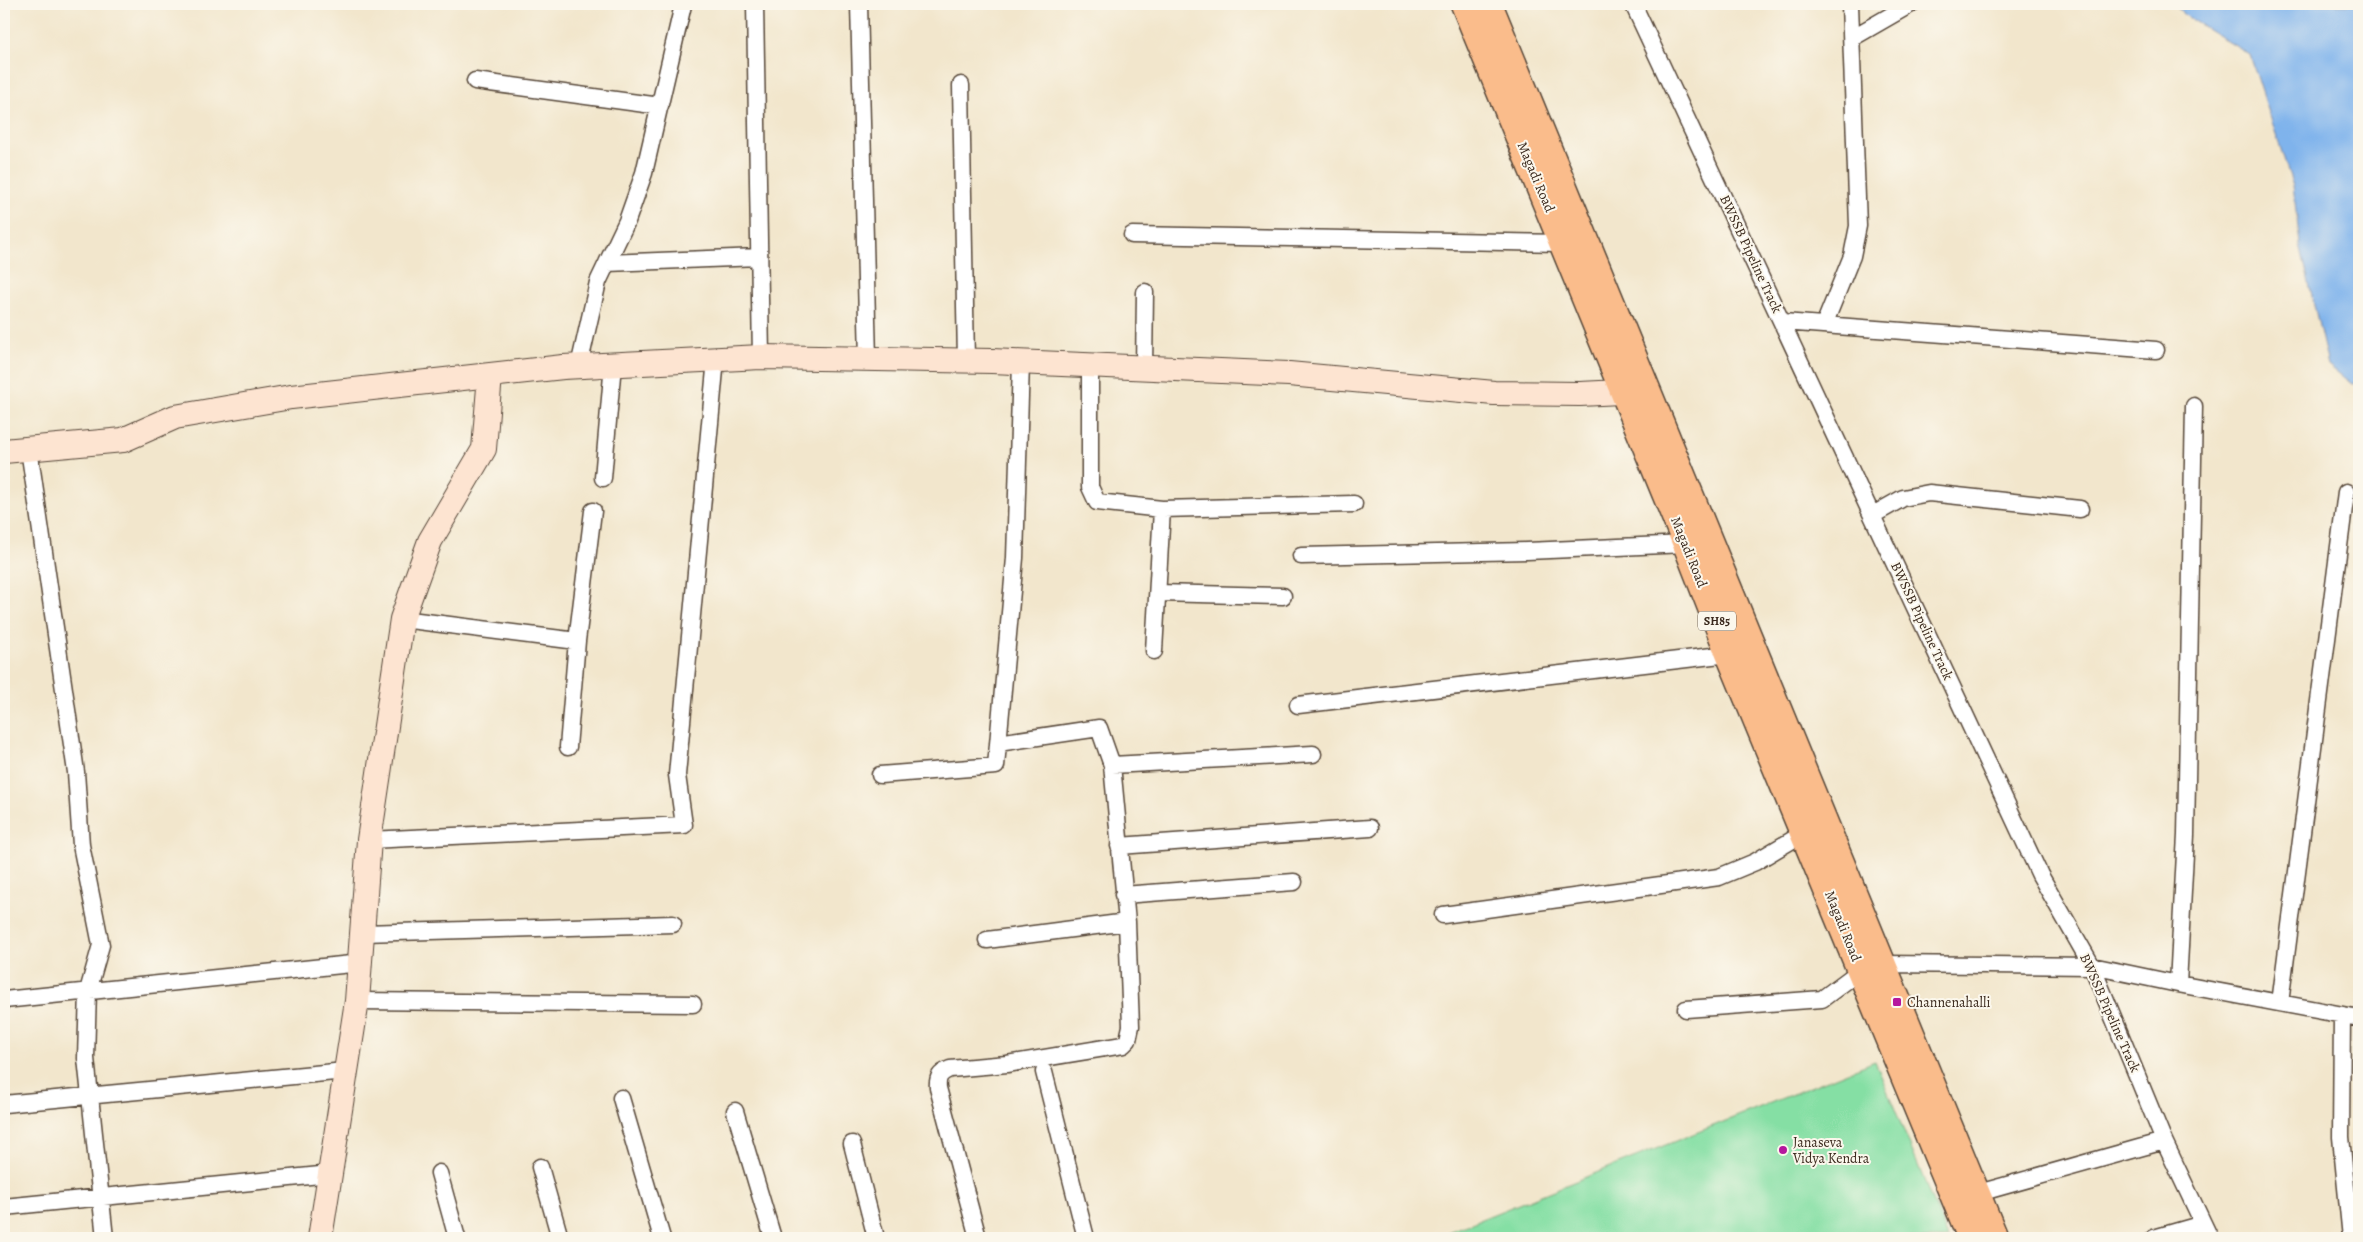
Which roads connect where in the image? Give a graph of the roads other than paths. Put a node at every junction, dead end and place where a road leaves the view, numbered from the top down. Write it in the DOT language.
graph roads {
  1 [pos="755,4"];
  2 [pos="859,4"];
  3 [pos="1464,4"];
  4 [pos="1489,4"];
  5 [pos="1633,4"];
  6 [pos="1850,4"];
  7 [pos="1911,4"];
  8 [pos="683,5"];
  9 [pos="1852,38"];
  10 [pos="475,81"];
  11 [pos="961,85"];
  12 [pos="660,106"];
  13 [pos="1132,235"];
  14 [pos="1563,243"];
  15 [pos="760,257"];
  16 [pos="607,263"];
  17 [pos="1145,292"];
  18 [pos="1783,322"];
  19 [pos="1824,325"];
  20 [pos="2156,350"];
  21 [pos="761,357"];
  22 [pos="716,359"];
  23 [pos="868,359"];
  24 [pos="966,361"];
  25 [pos="1021,363"];
  26 [pos="613,364"];
  27 [pos="579,366"];
  28 [pos="1090,366"];
  29 [pos="1144,368"];
  30 [pos="490,375"];
  31 [pos="1636,391"];
  32 [pos="2194,406"];
  33 [pos="28,449"];
  34 [pos="4,451"];
  35 [pos="603,478"];
  36 [pos="2346,492"];
  37 [pos="1354,504"];
  38 [pos="1162,509"];
  39 [pos="2080,509"];
  40 [pos="593,512"];
  41 [pos="1873,515"];
  42 [pos="1686,544"];
  43 [pos="1301,556"];
  44 [pos="1158,593"];
  45 [pos="1283,596"];
  46 [pos="402,619"];
  47 [pos="578,641"];
  48 [pos="1154,651"];
  49 [pos="1729,654"];
  50 [pos="1298,705"];
  51 [pos="998,743"];
  52 [pos="568,747"];
  53 [pos="1313,754"];
  54 [pos="1112,765"];
  55 [pos="880,774"];
  56 [pos="1370,828"];
  57 [pos="1804,833"];
  58 [pos="369,840"];
  59 [pos="1119,846"];
  60 [pos="1294,882"];
  61 [pos="1123,894"];
  62 [pos="1443,915"];
  63 [pos="1127,922"];
  64 [pos="673,924"];
  65 [pos="363,933"];
  66 [pos="986,940"];
  67 [pos="361,963"];
  68 [pos="2092,966"];
  69 [pos="1871,967"];
  70 [pos="2178,984"];
  71 [pos="88,991"];
  72 [pos="4,1000"];
  73 [pos="357,1001"];
  74 [pos="2280,1003"];
  75 [pos="693,1004"];
  76 [pos="1686,1009"];
  77 [pos="2342,1015"];
  78 [pos="2359,1018"];
  79 [pos="345,1071"];
  80 [pos="1044,1072"];
  81 [pos="90,1094"];
  82 [pos="621,1098"];
  83 [pos="4,1104"];
  84 [pos="735,1111"];
  85 [pos="2164,1141"];
  86 [pos="852,1144"];
  87 [pos="540,1167"];
  88 [pos="330,1174"];
  89 [pos="439,1174"];
  90 [pos="1975,1194"];
  91 [pos="101,1196"];
  92 [pos="4,1207"];
  93 [pos="2206,1231"];
  94 [pos="106,1238"];
  95 [pos="320,1238"];
  96 [pos="457,1238"];
  97 [pos="560,1238"];
  98 [pos="662,1238"];
  99 [pos="773,1238"];
  100 [pos="876,1238"];
  101 [pos="978,1238"];
  102 [pos="1086,1238"];
  103 [pos="1971,1238"];
  104 [pos="1995,1238"];
  105 [pos="2154,1238"];
  106 [pos="2351,1238"];
  1 -- 15 [label="street"];
  2 -- 23 [label="street"];
  3 -- 14 [label="main road, Magadi Road / SH85"];
  4 -- 31 [label="main road, Magadi Road / SH85"];
  5 -- 18 [label="street, BWSSB Pipeline Track"];
  6 -- 9 [label="street"];
  7 -- 9 [label="street"];
  8 -- 12 [label="street"];
  9 -- 19 [label="street"];
  10 -- 12 [label="street"];
  11 -- 24 [label="street"];
  12 -- 16 [label="street"];
  13 -- 14 [label="street"];
  14 -- 31 [label="main road, Magadi Road / SH85"];
  15 -- 16 [label="street"];
  15 -- 21 [label="street"];
  16 -- 27 [label="street"];
  17 -- 29 [label="street"];
  18 -- 19 [label="street"];
  18 -- 41 [label="street, BWSSB Pipeline Track"];
  19 -- 20 [label="street"];
  21 -- 22 [label="street"];
  21 -- 23 [label="street"];
  22 -- 26 [label="street"];
  22 -- 58 [label="street"];
  23 -- 24 [label="street"];
  24 -- 25 [label="street"];
  25 -- 28 [label="street"];
  25 -- 51 [label="street"];
  26 -- 27 [label="street"];
  26 -- 35 [label="street"];
  27 -- 30 [label="street"];
  28 -- 29 [label="street"];
  28 -- 38 [label="street"];
  29 -- 31 [label="street"];
  30 -- 33 [label="street"];
  30 -- 46 [label="street"];
  31 -- 42 [label="main road, Magadi Road / SH85"];
  31 -- 69 [label="main road, Magadi Road / SH85"];
  32 -- 70 [label="street"];
  33 -- 34 [label="street"];
  33 -- 71 [label="street"];
  36 -- 74 [label="street"];
  37 -- 38 [label="street"];
  38 -- 44 [label="street"];
  39 -- 41 [label="street"];
  40 -- 47 [label="street"];
  41 -- 68 [label="street, BWSSB Pipeline Track"];
  42 -- 43 [label="street"];
  42 -- 49 [label="main road, Magadi Road / SH85"];
  44 -- 45 [label="street"];
  44 -- 48 [label="street"];
  46 -- 47 [label="street"];
  46 -- 58 [label="street"];
  47 -- 52 [label="street"];
  49 -- 50 [label="street"];
  49 -- 57 [label="main road, Magadi Road / SH85"];
  51 -- 54 [label="street"];
  51 -- 55 [label="street"];
  53 -- 54 [label="street"];
  54 -- 59 [label="street"];
  56 -- 59 [label="street"];
  57 -- 62 [label="street"];
  57 -- 69 [label="main road, Magadi Road / SH85"];
  58 -- 65 [label="street"];
  59 -- 61 [label="street"];
  60 -- 61 [label="street"];
  61 -- 63 [label="street"];
  63 -- 66 [label="street"];
  63 -- 101 [label="street"];
  64 -- 65 [label="street"];
  65 -- 67 [label="street"];
  67 -- 71 [label="street"];
  67 -- 73 [label="street"];
  68 -- 69 [label="street"];
  68 -- 70 [label="street"];
  68 -- 85 [label="street, BWSSB Pipeline Track"];
  69 -- 76 [label="street"];
  69 -- 90 [label="main road, Magadi Road / SH85"];
  69 -- 103 [label="main road, Magadi Road / SH85"];
  70 -- 74 [label="street"];
  71 -- 72 [label="street"];
  71 -- 81 [label="street"];
  73 -- 75 [label="street"];
  73 -- 79 [label="street"];
  74 -- 77 [label="street"];
  77 -- 78 [label="street"];
  77 -- 106 [label="street"];
  79 -- 81 [label="street"];
  79 -- 88 [label="street"];
  80 -- 102 [label="street"];
  81 -- 83 [label="street"];
  81 -- 91 [label="street"];
  82 -- 98 [label="street"];
  84 -- 99 [label="street"];
  85 -- 90 [label="street"];
  85 -- 93 [label="street, BWSSB Pipeline Track"];
  86 -- 100 [label="street"];
  87 -- 97 [label="street"];
  88 -- 91 [label="street"];
  88 -- 95 [label="street"];
  89 -- 96 [label="street"];
  90 -- 104 [label="main road, Magadi Road / SH85"];
  91 -- 92 [label="street"];
  91 -- 94 [label="street"];
  93 -- 105 [label="street"];
}
